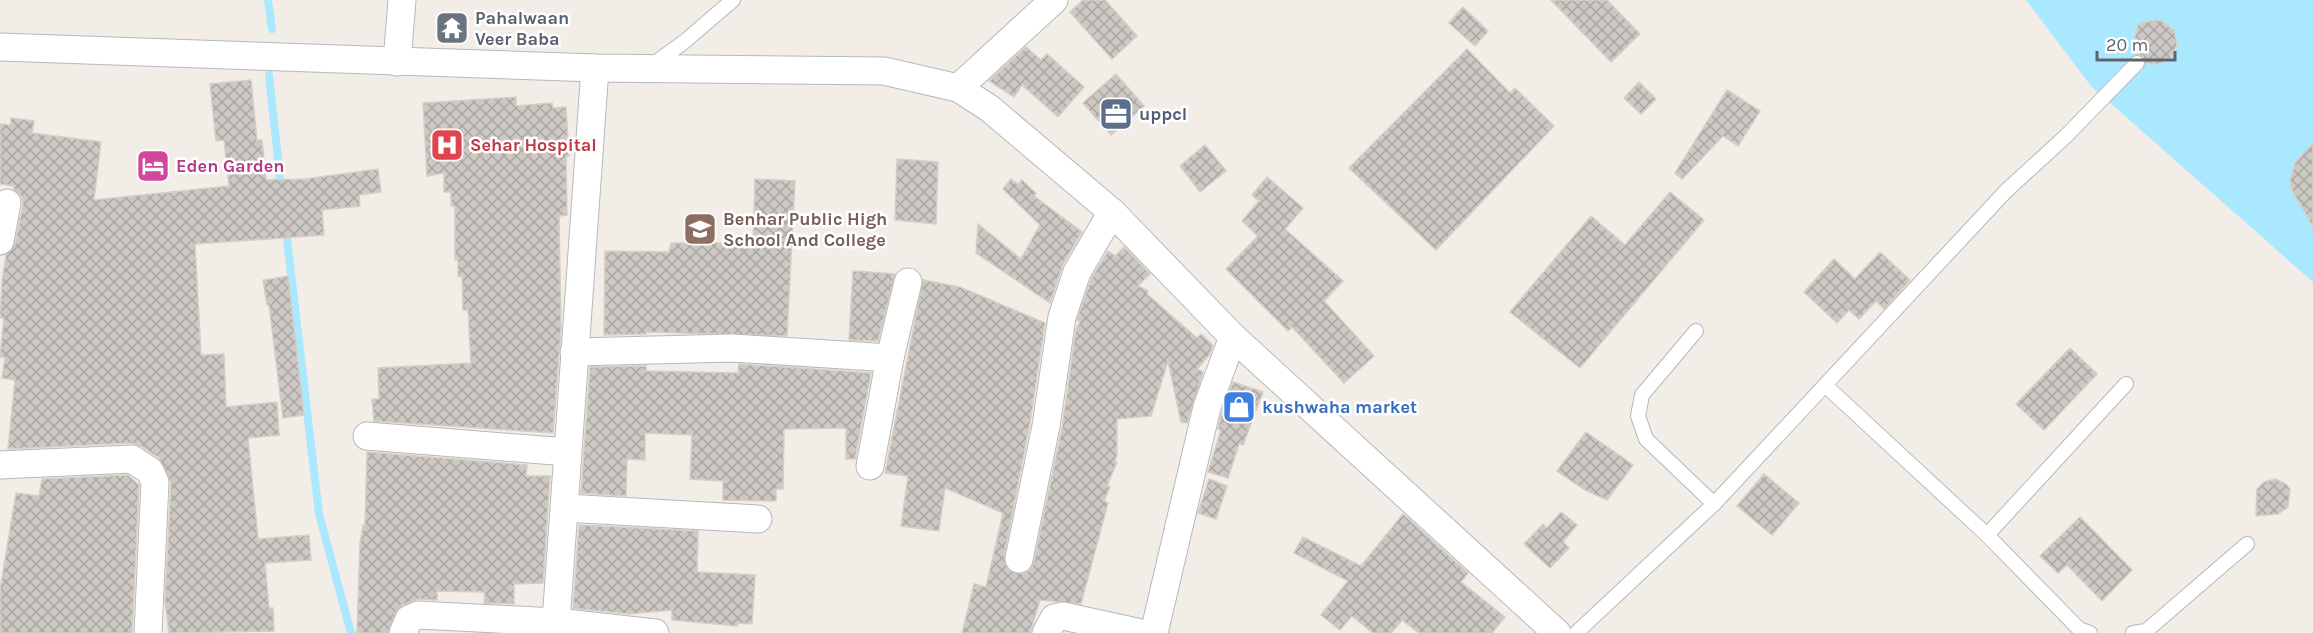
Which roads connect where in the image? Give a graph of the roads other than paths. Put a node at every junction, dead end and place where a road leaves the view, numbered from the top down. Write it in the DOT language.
graph roads {
  1 [pos="402,0"];
  2 [pos="733,0"];
  3 [pos="1054,0"];
  4 [pos="0,47"];
  5 [pos="397,62"];
  6 [pos="2137,63"];
  7 [pos="595,68"];
  8 [pos="647,69"];
  9 [pos="958,87"];
  10 [pos="7,203"];
  11 [pos="1112,212"];
  12 [pos="0,241"];
  13 [pos="908,282"];
  14 [pos="1696,331"];
  15 [pos="1233,338"];
  16 [pos="574,352"];
  17 [pos="890,358"];
  18 [pos="2126,384"];
  19 [pos="1825,385"];
  20 [pos="367,436"];
  21 [pos="567,452"];
  22 [pos="0,465"];
  23 [pos="870,466"];
  24 [pos="1714,504"];
  25 [pos="565,508"];
  26 [pos="758,519"];
  27 [pos="1988,535"];
  28 [pos="2247,544"];
  29 [pos="1019,559"];
  30 [pos="556,622"];
  31 [pos="2143,632"];
  32 [pos="148,633"];
  33 [pos="403,633"];
  34 [pos="655,633"];
  35 [pos="1046,633"];
  36 [pos="1141,633"];
  37 [pos="1154,633"];
  38 [pos="1557,633"];
  39 [pos="1576,633"];
  40 [pos="2090,633"];
  1 -- 5 [label="street"];
  2 -- 8 [label="lane"];
  3 -- 9 [label="street"];
  4 -- 5 [label="street"];
  5 -- 7 [label="street"];
  6 -- 19 [label="lane"];
  7 -- 8 [label="street"];
  7 -- 16 [label="street"];
  8 -- 9 [label="street"];
  9 -- 11 [label="street"];
  10 -- 12 [label="street"];
  11 -- 15 [label="street"];
  11 -- 29 [label="street"];
  13 -- 17 [label="street"];
  14 -- 24 [label="lane"];
  15 -- 37 [label="street"];
  15 -- 38 [label="street"];
  16 -- 17 [label="street"];
  16 -- 21 [label="street"];
  17 -- 23 [label="street"];
  18 -- 27 [label="lane"];
  19 -- 24 [label="lane"];
  19 -- 27 [label="lane"];
  20 -- 21 [label="street"];
  21 -- 25 [label="street"];
  22 -- 32 [label="street"];
  24 -- 39 [label="lane"];
  25 -- 26 [label="street"];
  25 -- 30 [label="street"];
  27 -- 40 [label="lane"];
  28 -- 31 [label="lane"];
  30 -- 33 [label="street"];
  30 -- 34 [label="street"];
  35 -- 36 [label="street"];
}
